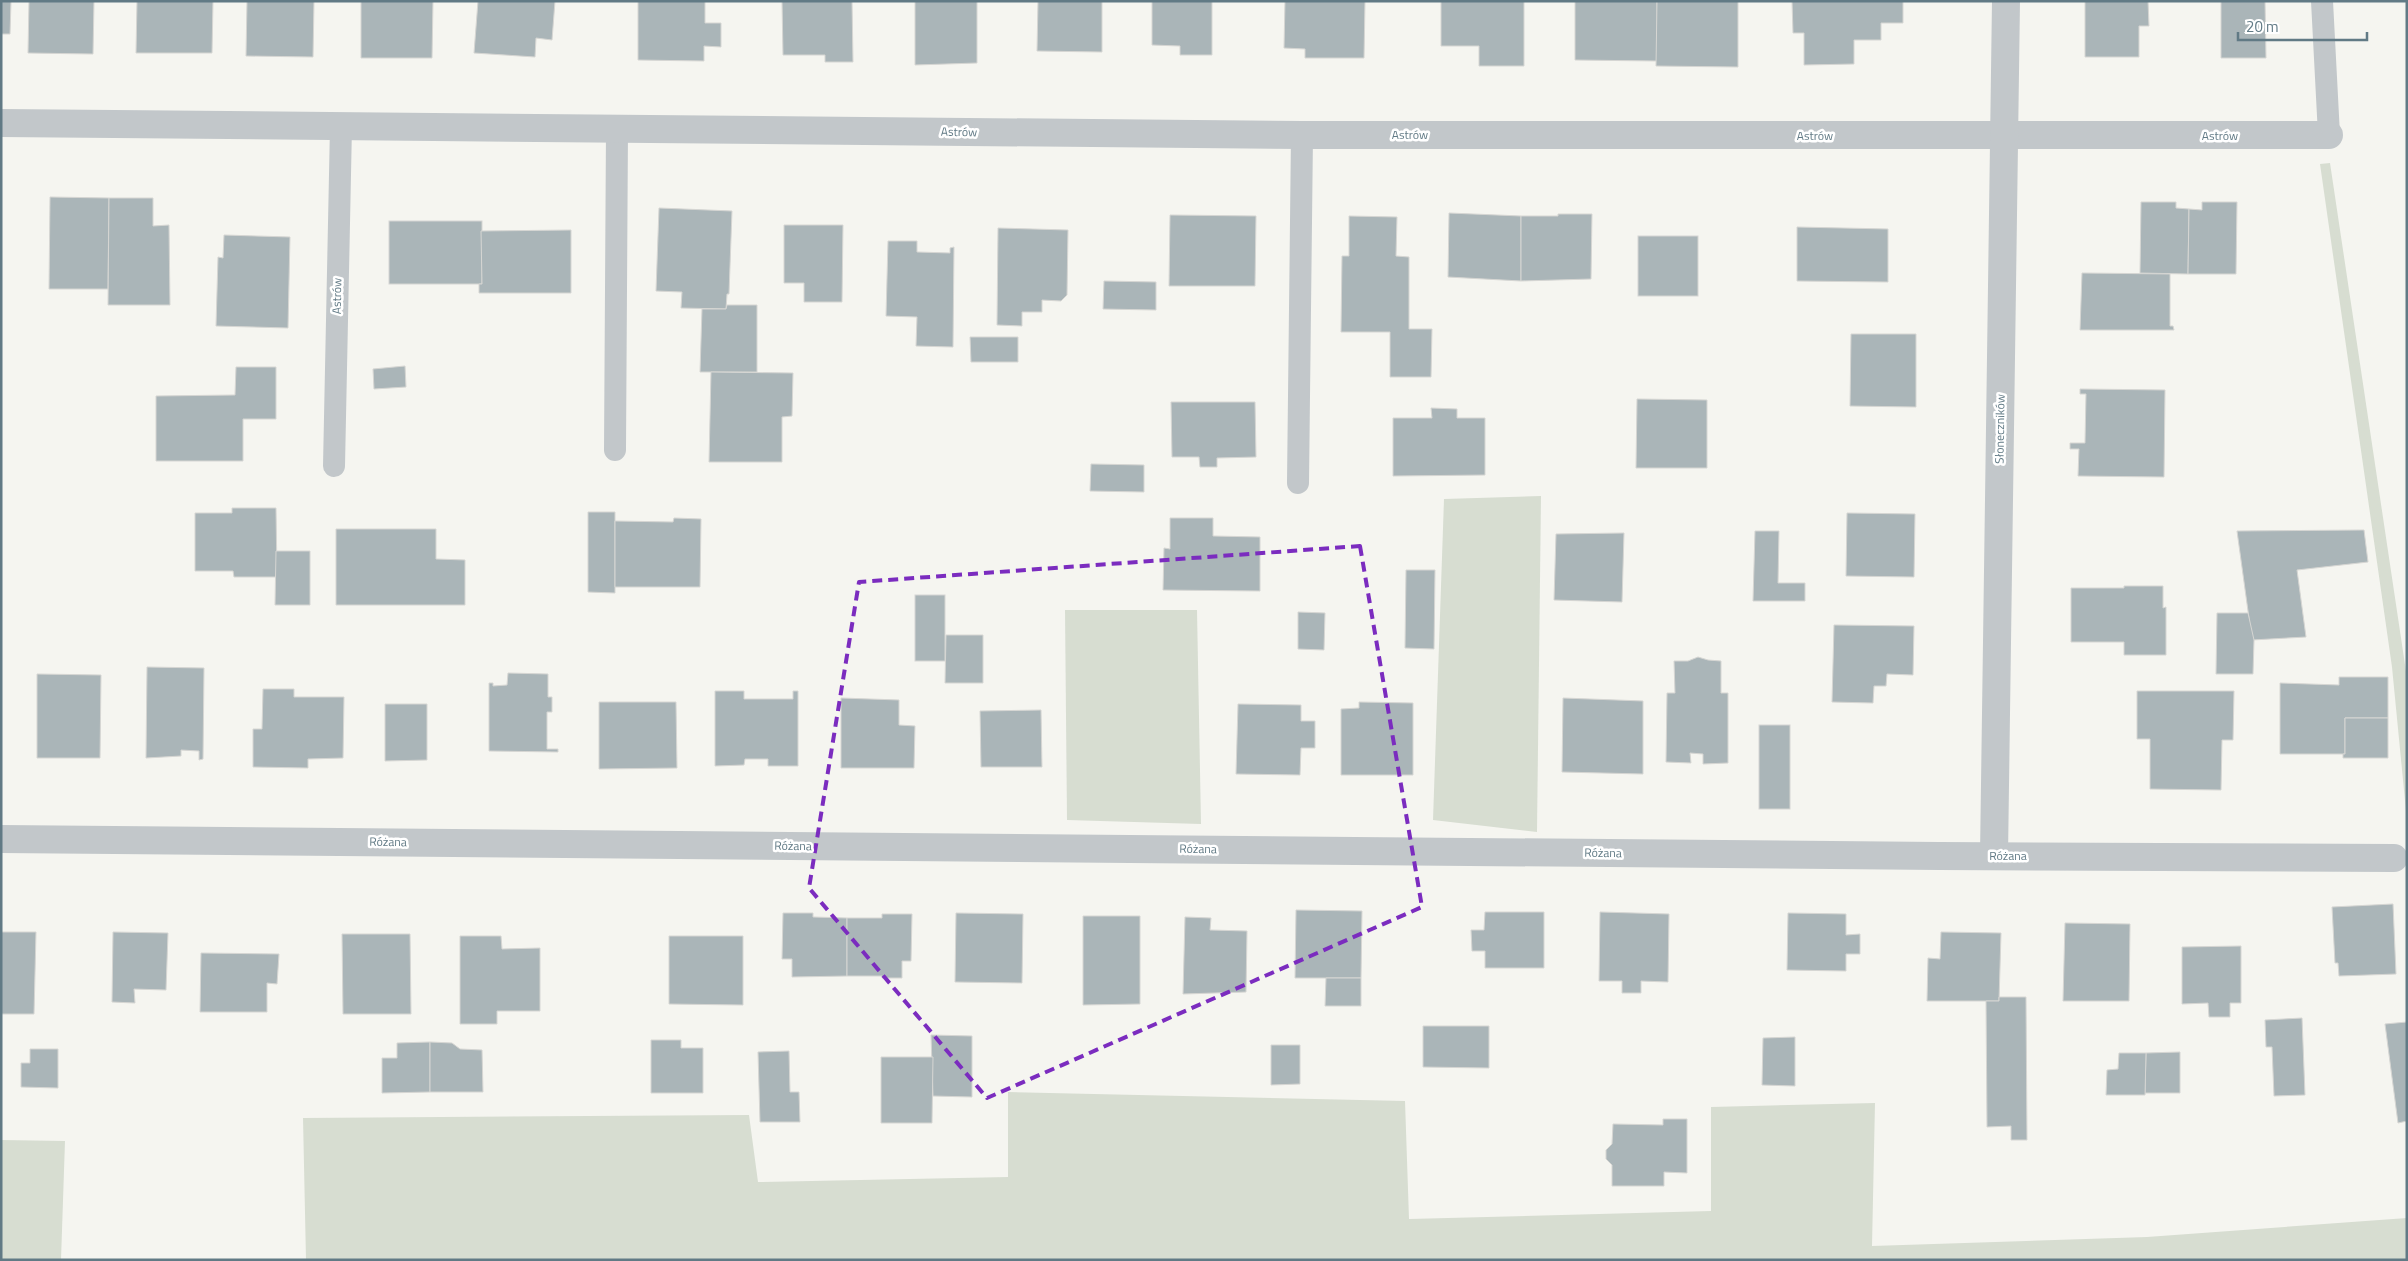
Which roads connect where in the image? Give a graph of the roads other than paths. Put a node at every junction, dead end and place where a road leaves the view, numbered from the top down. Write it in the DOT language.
graph roads {
  1 [pos="2006,1"];
  2 [pos="2322,1"];
  3 [pos="1,123"];
  4 [pos="341,126"];
  5 [pos="617,129"];
  6 [pos="1302,135"];
  7 [pos="2329,135"];
  8 [pos="2004,136"];
  9 [pos="614,450"];
  10 [pos="334,466"];
  11 [pos="1298,483"];
  12 [pos="1,839"];
  13 [pos="1994,856"];
  14 [pos="2394,858"];
  1 -- 8 [label="street, Słoneczników"];
  2 -- 7 [label="lane"];
  3 -- 4 [label="street, Astrów"];
  4 -- 5 [label="street, Astrów"];
  4 -- 10 [label="lane, Astrów"];
  5 -- 6 [label="street, Astrów"];
  5 -- 9 [label="lane"];
  6 -- 8 [label="street, Astrów"];
  6 -- 11 [label="lane"];
  7 -- 8 [label="street, Astrów"];
  8 -- 13 [label="street, Słoneczników"];
  12 -- 13 [label="street, Różana"];
  13 -- 14 [label="street, Różana"];
}
